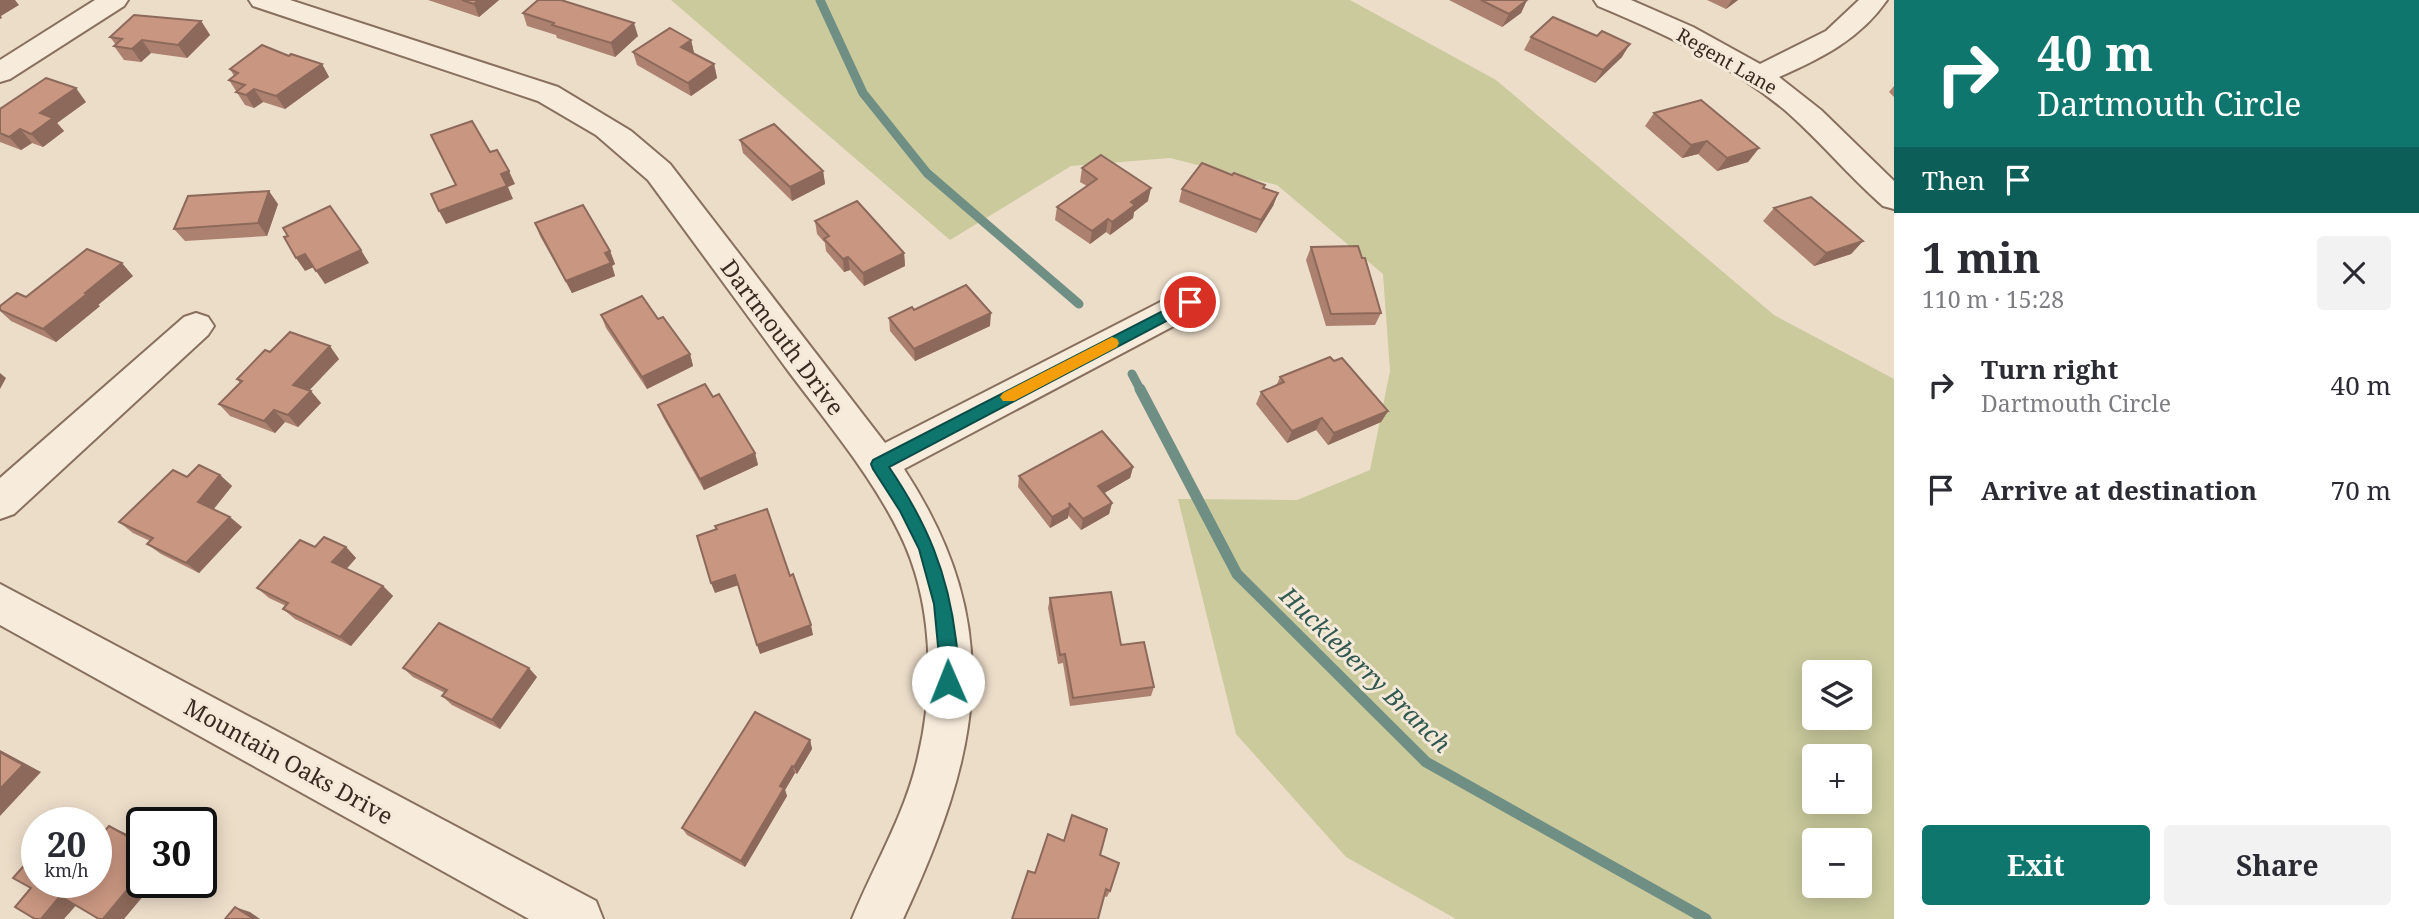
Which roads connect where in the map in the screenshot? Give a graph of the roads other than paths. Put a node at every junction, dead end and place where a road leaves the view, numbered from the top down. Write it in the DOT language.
graph roads {
  1 [pos="114,0"];
  2 [pos="263,0"];
  3 [pos="1608,0"];
  4 [pos="1873,0"];
  5 [pos="0,73"];
  6 [pos="1759,75"];
  7 [pos="1894,198"];
  8 [pos="1190,302"];
  9 [pos="196,326"];
  10 [pos="879,464"];
  11 [pos="0,502"];
  12 [pos="0,603"];
  13 [pos="578,919"];
  14 [pos="877,919"];
  1 -- 5 [label="street"];
  2 -- 10 [label="street, Dartmouth Drive"];
  3 -- 6 [label="street, Regent Lane"];
  4 -- 6 [label="street"];
  6 -- 7 [label="street, Regent Lane"];
  8 -- 10 [label="street"];
  9 -- 11 [label="street"];
  10 -- 14 [label="street, Dartmouth Drive"];
  12 -- 13 [label="street, Mountain Oaks Drive"];
}
